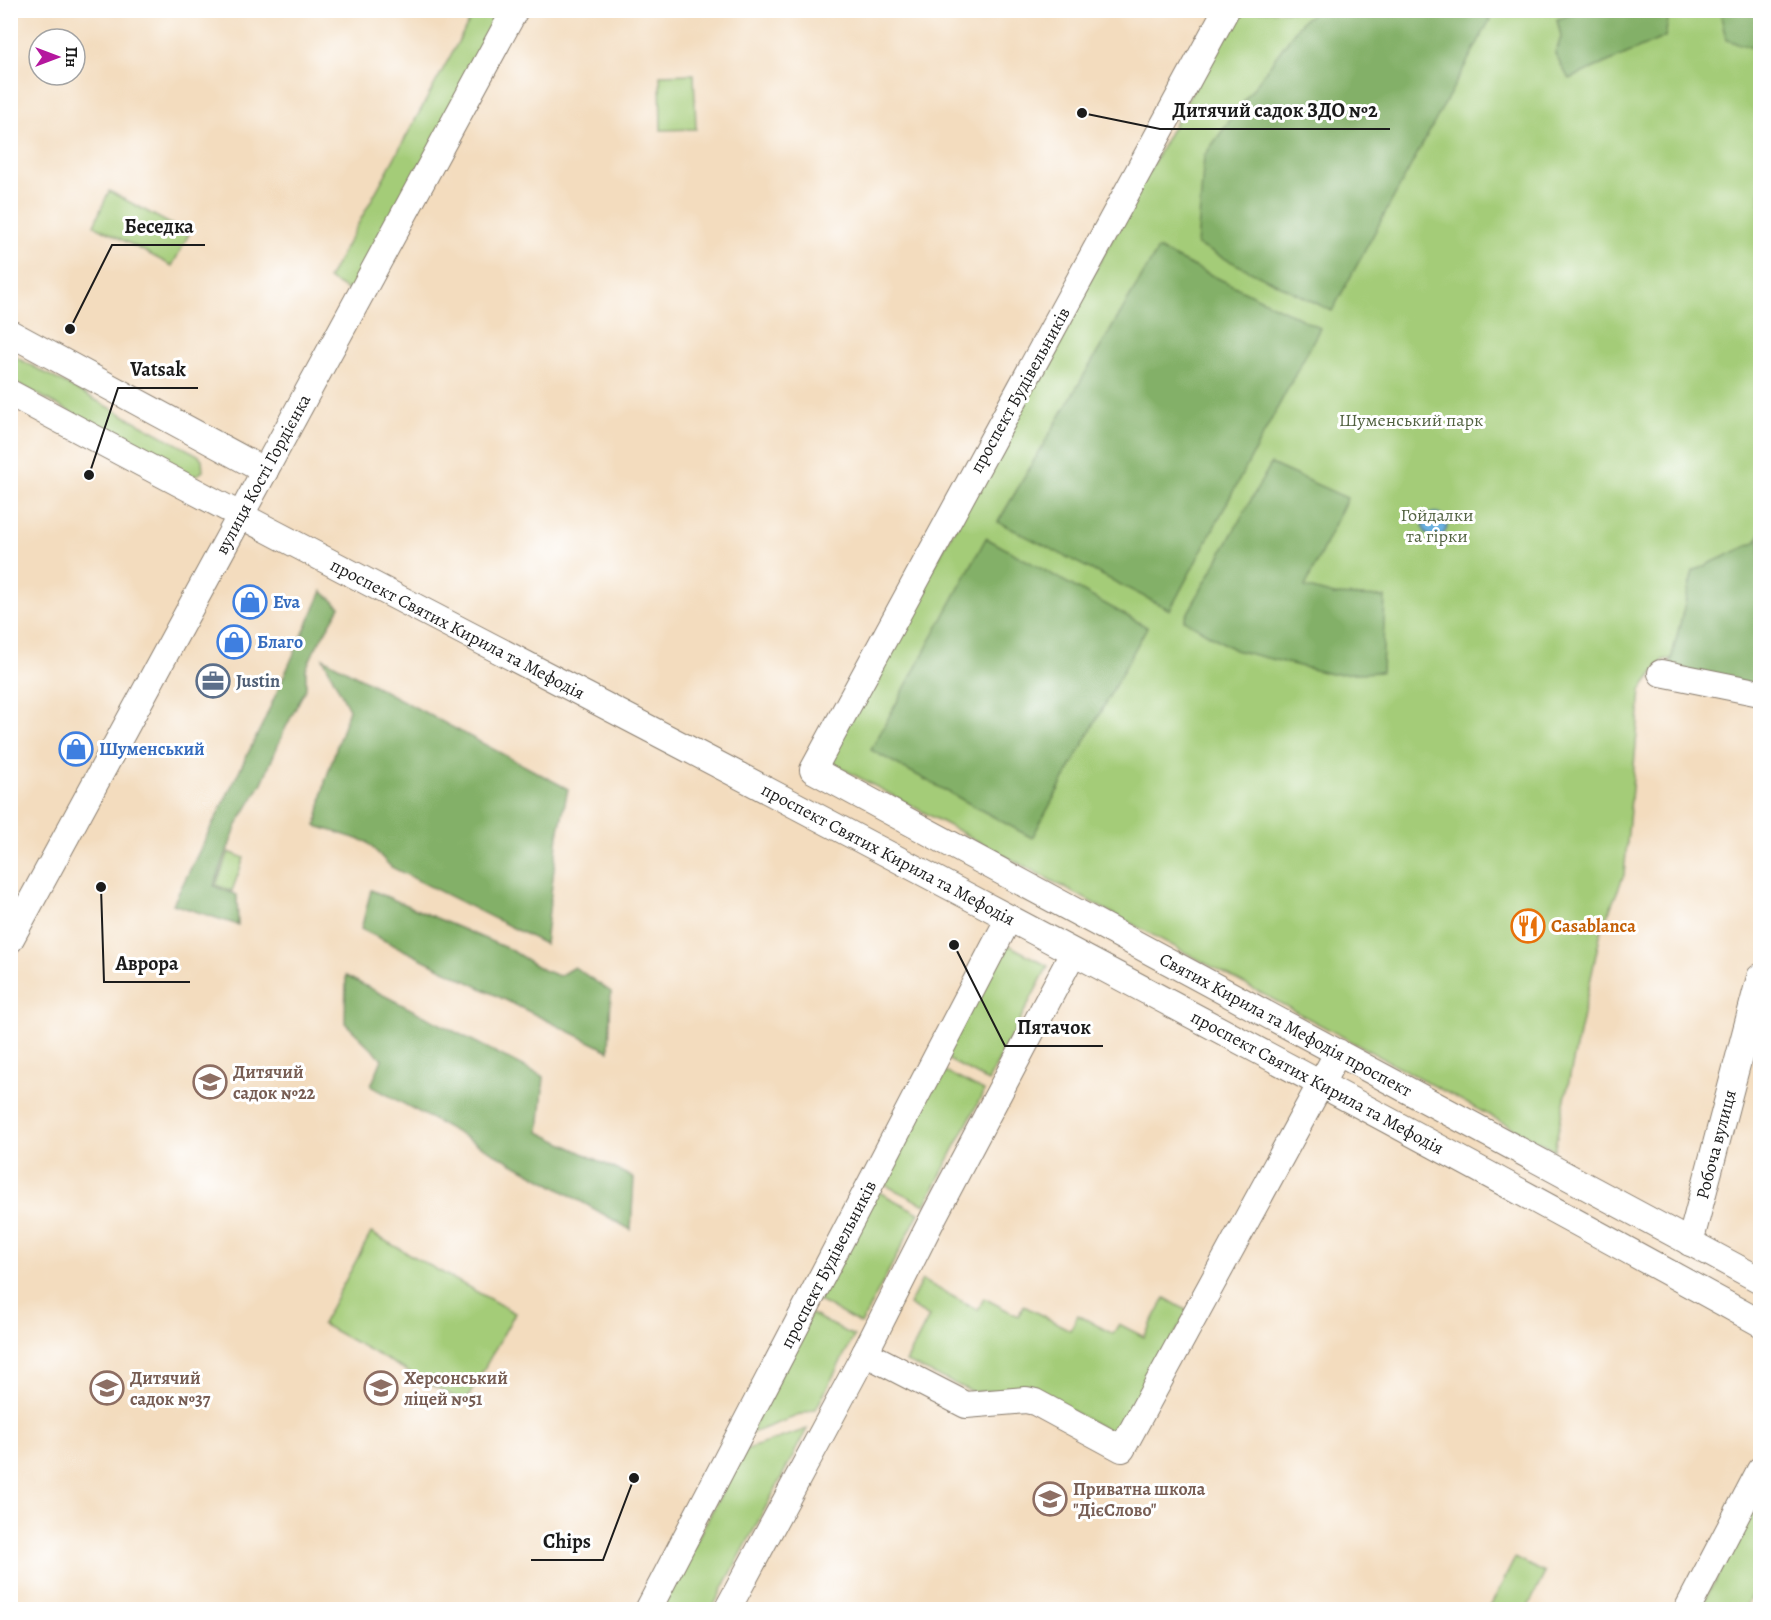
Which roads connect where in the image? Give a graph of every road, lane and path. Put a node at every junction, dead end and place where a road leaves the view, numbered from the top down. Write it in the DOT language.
graph roads {
  1 [pos="515,10"];
  2 [pos="1226,10"];
  3 [pos="10,333"];
  4 [pos="10,393"];
  5 [pos="265,471"];
  6 [pos="240,516"];
  7 [pos="1661,673"];
  8 [pos="1761,693"];
  9 [pos="813,770"];
  10 [pos="1009,918"];
  11 [pos="10,940"];
  12 [pos="1073,953"];
  13 [pos="1761,977"];
  14 [pos="1752,1051"];
  15 [pos="1338,1052"];
  16 [pos="1321,1085"];
  17 [pos="1690,1243"];
  18 [pos="1761,1280"];
  19 [pos="1761,1323"];
  20 [pos="865,1353"];
  21 [pos="1758,1480"];
  22 [pos="648,1610"];
  23 [pos="727,1610"];
  24 [pos="1687,1610"];
  1 -- 5 [label="street, вулиця Кості Гордієнка"];
  2 -- 9 [label="street, проспект Будівельників"];
  3 -- 5 [label="street"];
  4 -- 6 [label="street, проспект Святих Кирила та Мефодія"];
  5 -- 6 [label="street, вулиця Кості Гордієнка"];
  6 -- 10 [label="street, проспект Святих Кирила та Мефодія"];
  6 -- 11 [label="street, вулиця Кості Гордієнка"];
  7 -- 8 [label="street"];
  9 -- 15 [label="street, Святих Кирила та Мефодія проспект"];
  10 -- 12 [label="street, проспект Святих Кирила та Мефодія"];
  10 -- 22 [label="street, проспект Будівельників"];
  12 -- 16 [label="street, проспект Святих Кирила та Мефодія"];
  12 -- 20 [label="street"];
  13 -- 14 [label="street, Робоча вулиця"];
  14 -- 17 [label="street, Робоча вулиця"];
  15 -- 16 [label="street"];
  15 -- 17 [label="street, Святих Кирила та Мефодія проспект"];
  16 -- 19 [label="street, проспект Святих Кирила та Мефодія"];
  16 -- 20 [label="street"];
  17 -- 18 [label="street, Святих Кирила та Мефодія проспект"];
  20 -- 23 [label="street"];
  21 -- 24 [label="street"];
}
